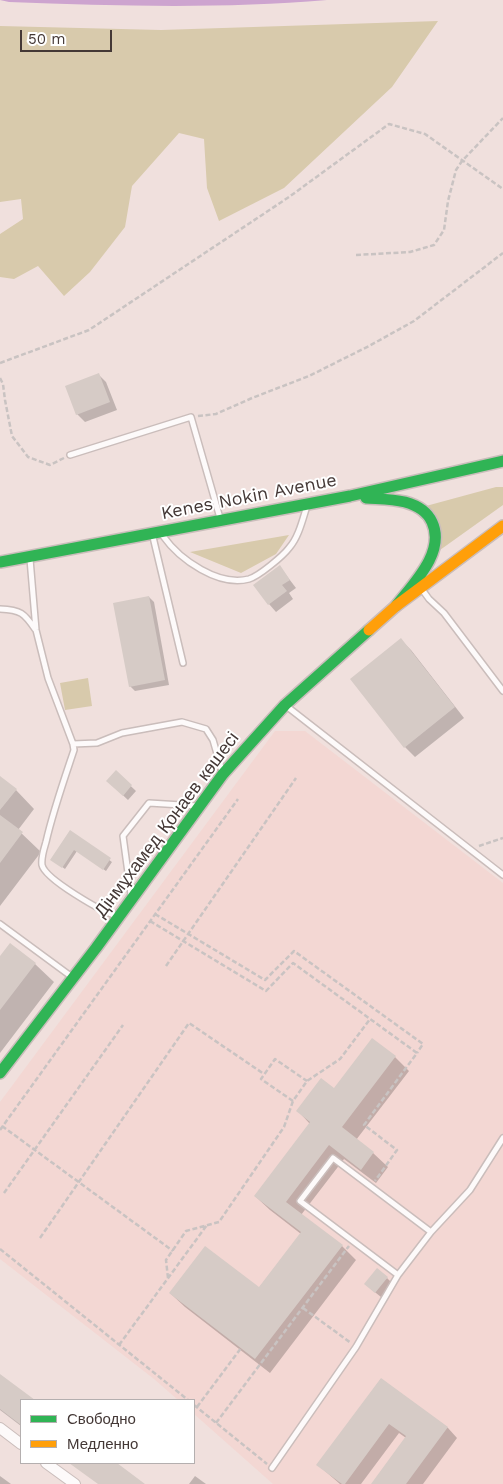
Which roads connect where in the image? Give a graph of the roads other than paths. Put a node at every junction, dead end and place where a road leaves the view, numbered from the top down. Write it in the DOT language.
graph roads {
  1 [pos="70,455"];
  2 [pos="503,461"];
  3 [pos="350,496"];
  4 [pos="307,504"];
  5 [pos="220,521"];
  6 [pos="503,526"];
  7 [pos="156,533"];
  8 [pos="30,556"];
  9 [pos="0,562"];
  10 [pos="421,587"];
  11 [pos="396,606"];
  12 [pos="0,609"];
  13 [pos="36,630"];
  14 [pos="183,662"];
  15 [pos="503,691"];
  16 [pos="285,705"];
  17 [pos="74,744"];
  18 [pos="223,774"];
  19 [pos="200,806"];
  20 [pos="503,875"];
  21 [pos="131,898"];
  22 [pos="118,916"];
  23 [pos="0,924"];
  24 [pos="72,977"];
  25 [pos="0,1074"];
  26 [pos="503,1138"];
  27 [pos="431,1232"];
  28 [pos="398,1275"];
  29 [pos="0,1428"];
  30 [pos="20,1443"];
  31 [pos="47,1464"];
  32 [pos="272,1468"];
  33 [pos="75,1484"];
  1 -- 5 [label="lane"];
  2 -- 3 [label="main road, Kenes Nokin Avenue"];
  3 -- 4 [label="main road, Kenes Nokin Avenue"];
  3 -- 11 [label="main road"];
  4 -- 5 [label="main road, Kenes Nokin Avenue"];
  4 -- 7 [label="lane"];
  5 -- 7 [label="main road, Kenes Nokin Avenue"];
  6 -- 10 [label="main road, Дінмұхамед Қонаев көшесі"];
  7 -- 8 [label="main road, Kenes Nokin Avenue"];
  7 -- 14 [label="lane"];
  8 -- 9 [label="main road, Kenes Nokin Avenue"];
  8 -- 13 [label="lane"];
  10 -- 11 [label="main road, Дінмұхамед Қонаев көшесі"];
  10 -- 15 [label="lane"];
  11 -- 16 [label="main road, Дінмұхамед Қонаев көшесі"];
  12 -- 13 [label="lane"];
  13 -- 17 [label="lane"];
  16 -- 18 [label="main road, Дінмұхамед Қонаев көшесі"];
  16 -- 20 [label="lane"];
  17 -- 18 [label="lane"];
  17 -- 22 [label="lane"];
  18 -- 19 [label="main road, Дінмұхамед Қонаев көшесі"];
  19 -- 21 [label="main road, Дінмұхамед Қонаев көшесі"];
  19 -- 21 [label="lane"];
  21 -- 22 [label="main road, Дінмұхамед Қонаев көшесі"];
  22 -- 24 [label="main road, Дінмұхамед Қонаев көшесі"];
  23 -- 24 [label="lane"];
  24 -- 25 [label="main road, Дінмұхамед Қонаев көшесі"];
  26 -- 27 [label="lane"];
  27 -- 28 [label="lane"];
  27 -- 28 [label="lane"];
  28 -- 32 [label="lane"];
  29 -- 30 [label="street"];
  31 -- 33 [label="street"];
}
